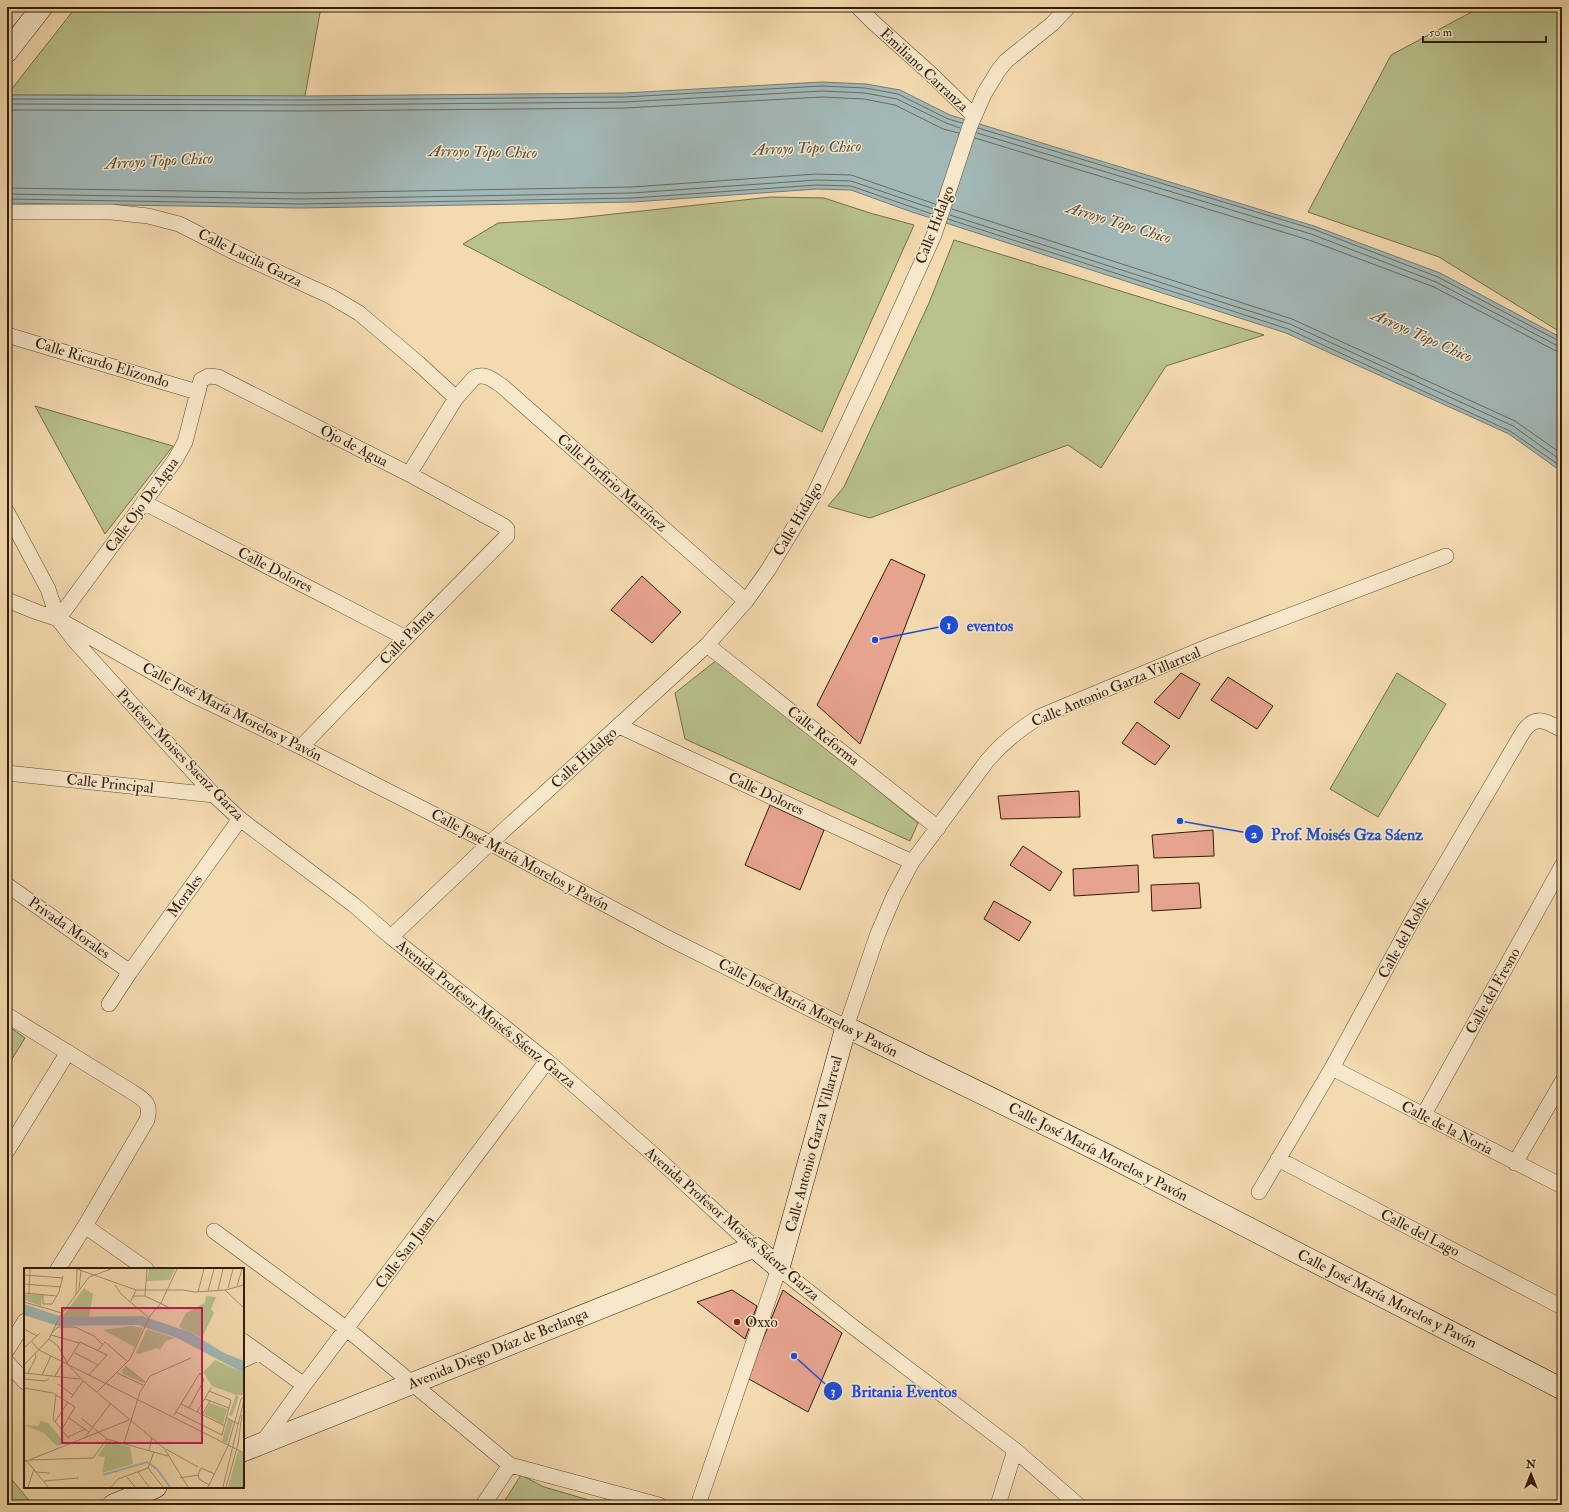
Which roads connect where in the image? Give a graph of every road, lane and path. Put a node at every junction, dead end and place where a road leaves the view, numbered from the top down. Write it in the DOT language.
graph roads {
  1 [pos="42,7"];
  2 [pos="858,7"];
  3 [pos="1068,7"];
  4 [pos="7,52"];
  5 [pos="972,120"];
  6 [pos="7,212"];
  7 [pos="7,335"];
  8 [pos="199,386"];
  9 [pos="456,398"];
  10 [pos="409,474"];
  11 [pos="145,503"];
  12 [pos="7,512"];
  13 [pos="504,526"];
  14 [pos="1446,556"];
  15 [pos="746,601"];
  16 [pos="9,605"];
  17 [pos="58,618"];
  18 [pos="406,638"];
  19 [pos="707,645"];
  20 [pos="619,726"];
  21 [pos="1562,730"];
  22 [pos="301,747"];
  23 [pos="7,773"];
  24 [pos="214,795"];
  25 [pos="240,819"];
  26 [pos="938,828"];
  27 [pos="490,843"];
  28 [pos="912,862"];
  29 [pos="1562,866"];
  30 [pos="7,885"];
  31 [pos="391,937"];
  32 [pos="130,972"];
  33 [pos="109,1004"];
  34 [pos="7,1015"];
  35 [pos="846,1027"];
  36 [pos="68,1052"];
  37 [pos="547,1061"];
  38 [pos="1332,1068"];
  39 [pos="1562,1082"];
  40 [pos="1423,1116"];
  41 [pos="7,1151"];
  42 [pos="1278,1159"];
  43 [pos="1515,1164"];
  44 [pos="1562,1186"];
  45 [pos="1259,1192"];
  46 [pos="85,1226"];
  47 [pos="214,1231"];
  48 [pos="754,1247"];
  49 [pos="59,1268"];
  50 [pos="145,1268"];
  51 [pos="780,1268"];
  52 [pos="1562,1307"];
  53 [pos="24,1323"];
  54 [pos="347,1329"];
  55 [pos="244,1342"];
  56 [pos="7,1350"];
  57 [pos="258,1353"];
  58 [pos="244,1360"];
  59 [pos="7,1362"];
  60 [pos="24,1381"];
  61 [pos="411,1383"];
  62 [pos="304,1385"];
  63 [pos="1562,1389"];
  64 [pos="263,1442"];
  65 [pos="1015,1450"];
  66 [pos="244,1451"];
  67 [pos="510,1465"];
  68 [pos="154,1488"];
  69 [pos="113,1505"];
  70 [pos="483,1505"];
  71 [pos="659,1505"];
  72 [pos="698,1505"];
  73 [pos="998,1505"];
  74 [pos="1078,1505"];
  1 -- 4 [label="street"];
  2 -- 5 [label="street, Emiliano Carranza"];
  3 -- 5 [label="street, Calle Hidalgo"];
  5 -- 15 [label="street, Calle Hidalgo"];
  6 -- 9 [label="street, Calle Lucila Garza"];
  7 -- 8 [label="street, Calle Ricardo Elizondo"];
  8 -- 10 [label="street, Ojo de Agua"];
  8 -- 11 [label="street, Calle Ojo De Agua"];
  9 -- 10 [label="street"];
  9 -- 15 [label="street, Calle Porfirio Martínez"];
  10 -- 13 [label="street, Ojo de Agua"];
  11 -- 17 [label="street, Calle Ojo De Agua"];
  11 -- 18 [label="street, Calle Dolores"];
  12 -- 17 [label="street, Profesor Moises Saenz Garza"];
  13 -- 18 [label="street, Calle Palma"];
  14 -- 26 [label="street, Calle Antonio Garza Villarreal"];
  15 -- 19 [label="street, Calle Hidalgo"];
  16 -- 17 [label="street, Calle José María Morelos y Pavón"];
  17 -- 22 [label="street, Calle José María Morelos y Pavón"];
  17 -- 24 [label="street, Profesor Moises Saenz Garza"];
  18 -- 22 [label="street, Calle Palma"];
  19 -- 20 [label="street, Calle Hidalgo"];
  19 -- 26 [label="street, Calle Reforma"];
  20 -- 27 [label="street, Calle Hidalgo"];
  20 -- 28 [label="street, Calle Dolores"];
  21 -- 38 [label="street, Calle del Roble"];
  22 -- 27 [label="street, Calle José María Morelos y Pavón"];
  23 -- 24 [label="street, Calle Principal"];
  24 -- 25 [label="street, Profesor Moises Saenz Garza"];
  25 -- 31 [label="street, Profesor Moises Saenz Garza"];
  25 -- 32 [label="street, Morales"];
  26 -- 28 [label="street, Calle Antonio Garza Villarreal"];
  27 -- 31 [label="street, Calle Hidalgo"];
  27 -- 35 [label="street, Calle José María Morelos y Pavón"];
  28 -- 35 [label="street, Calle Antonio Garza Villarreal"];
  29 -- 40 [label="street, Calle del Fresno"];
  30 -- 32 [label="street, Privada Morales"];
  31 -- 37 [label="street, Avenida Profesor Moisés Sáenz Garza"];
  32 -- 33 [label="street, Morales"];
  34 -- 36 [label="street"];
  35 -- 51 [label="street, Calle Antonio Garza Villarreal"];
  35 -- 63 [label="street, Calle José María Morelos y Pavón"];
  36 -- 41 [label="street"];
  36 -- 46 [label="street"];
  37 -- 48 [label="street, Avenida Profesor Moisés Sáenz Garza"];
  37 -- 54 [label="street, Calle San Juan"];
  38 -- 40 [label="street, Calle de la Noria"];
  38 -- 42 [label="street, Calle del Roble"];
  39 -- 43 [label="street"];
  40 -- 43 [label="street, Calle de la Noria"];
  42 -- 45 [label="street, Calle del Roble"];
  42 -- 52 [label="street, Calle del Lago"];
  43 -- 44 [label="street, Calle de la Noria"];
  46 -- 49 [label="street"];
  46 -- 50 [label="street"];
  47 -- 54 [label="street"];
  48 -- 51 [label="street, Avenida Profesor Moisés Sáenz Garza"];
  48 -- 61 [label="street, Avenida Diego Díaz de Berlanga"];
  51 -- 65 [label="street, Avenida Profesor Moisés Sáenz Garza"];
  51 -- 72 [label="street, Calle Antonio Garza Villarreal"];
  53 -- 56 [label="street"];
  54 -- 61 [label="street"];
  54 -- 62 [label="street, Calle San Juan"];
  55 -- 57 [label="street"];
  57 -- 58 [label="street"];
  57 -- 62 [label="street"];
  59 -- 60 [label="street"];
  61 -- 64 [label="street, Avenida Diego Díaz de Berlanga"];
  61 -- 67 [label="street"];
  62 -- 64 [label="street, Calle San Juan"];
  64 -- 66 [label="street, Avenida Diego Díaz de Berlanga"];
  65 -- 73 [label="street"];
  65 -- 74 [label="street, Avenida Profesor Moisés Sáenz Garza"];
  67 -- 70 [label="street"];
  67 -- 71 [label="street"];
  68 -- 69 [label="street"];
}
